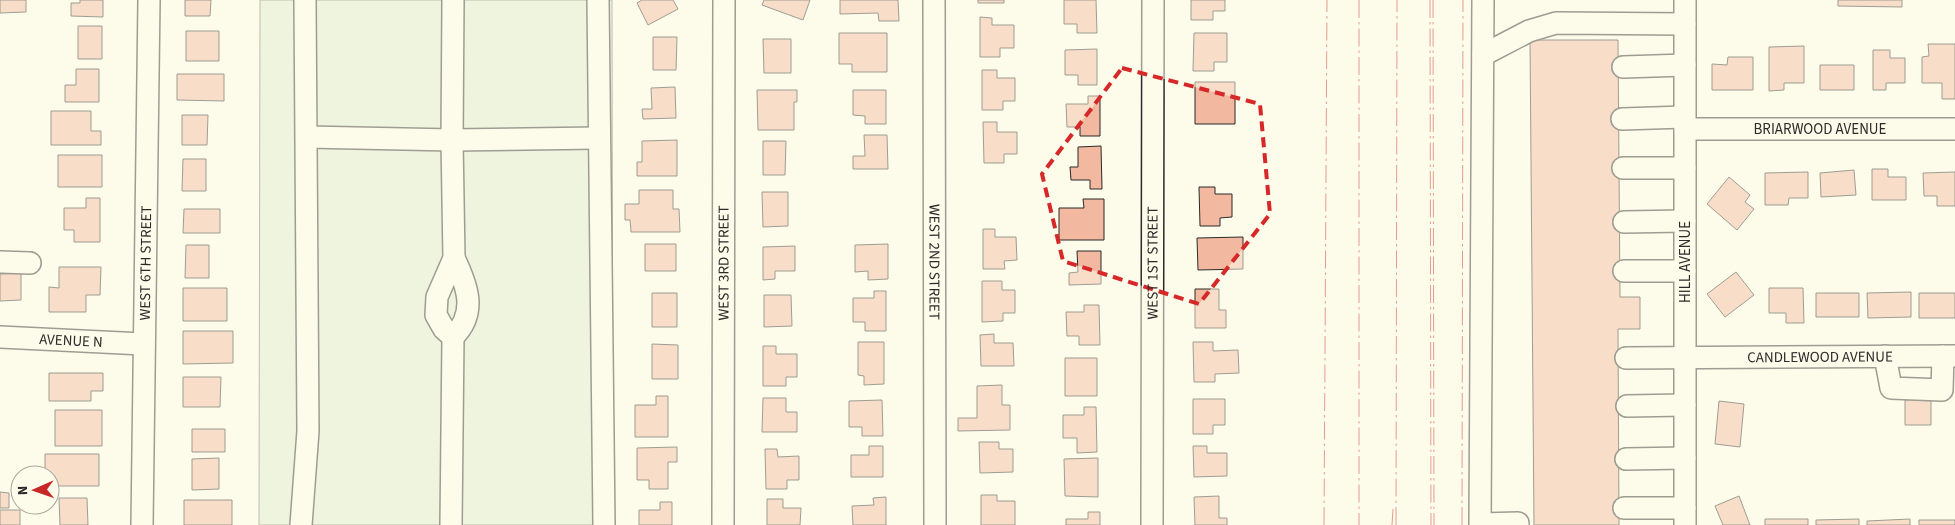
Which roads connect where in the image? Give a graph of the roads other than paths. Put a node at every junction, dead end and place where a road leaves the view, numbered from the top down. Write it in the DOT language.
graph roads {
  1 [pos="149,0"];
  2 [pos="305,0"];
  3 [pos="453,0"];
  4 [pos="598,0"];
  5 [pos="724,0"];
  6 [pos="934,0"];
  7 [pos="1153,0"];
  8 [pos="1483,0"];
  9 [pos="1685,0"];
  10 [pos="1685,24"];
  11 [pos="1483,55"];
  12 [pos="1685,65"];
  13 [pos="1623,67"];
  14 [pos="1622,119"];
  15 [pos="1685,123"];
  16 [pos="1955,128"];
  17 [pos="307,137"];
  18 [pos="599,138"];
  19 [pos="452,140"];
  20 [pos="1623,168"];
  21 [pos="1685,168"];
  22 [pos="1685,221"];
  23 [pos="1624,222"];
  24 [pos="454,258"];
  25 [pos="0,262"];
  26 [pos="30,263"];
  27 [pos="1624,271"];
  28 [pos="1685,271"];
  29 [pos="453,336"];
  30 [pos="0,337"];
  31 [pos="143,344"];
  32 [pos="1685,356"];
  33 [pos="1885,356"];
  34 [pos="1949,356"];
  35 [pos="1626,358"];
  36 [pos="1685,405"];
  37 [pos="1627,406"];
  38 [pos="1685,458"];
  39 [pos="1626,459"];
  40 [pos="1624,508"];
  41 [pos="1685,516"];
  42 [pos="1518,524"];
  43 [pos="142,525"];
  44 [pos="301,525"];
  45 [pos="451,525"];
  46 [pos="604,525"];
  47 [pos="723,525"];
  48 [pos="935,525"];
  49 [pos="1152,525"];
  1 -- 31 [label="street, WEST 6TH STREET"];
  2 -- 17 [label="street"];
  3 -- 19 [label="street"];
  4 -- 18 [label="street"];
  5 -- 47 [label="street, WEST 3RD STREET"];
  6 -- 48 [label="street, WEST 2ND STREET"];
  7 -- 49 [label="street, WEST 1ST STREET"];
  8 -- 11 [label="street"];
  9 -- 10 [label="street, HILL AVENUE"];
  10 -- 11 [label="street"];
  10 -- 12 [label="street, HILL AVENUE"];
  11 -- 42 [label="street"];
  12 -- 13 [label="street"];
  12 -- 15 [label="street, HILL AVENUE"];
  14 -- 15 [label="street, BRIARWOOD AVENUE"];
  15 -- 16 [label="street, BRIARWOOD AVENUE"];
  15 -- 21 [label="street, HILL AVENUE"];
  17 -- 19 [label="street"];
  17 -- 44 [label="street"];
  18 -- 19 [label="street"];
  18 -- 46 [label="street"];
  19 -- 24 [label="street"];
  20 -- 21 [label="street"];
  21 -- 22 [label="street, HILL AVENUE"];
  22 -- 23 [label="street"];
  22 -- 28 [label="street, HILL AVENUE"];
  24 -- 29 [label="street"];
  24 -- 29 [label="street"];
  25 -- 26 [label="street"];
  27 -- 28 [label="street"];
  28 -- 32 [label="street, HILL AVENUE"];
  29 -- 45 [label="street"];
  30 -- 31 [label="street, AVENUE N"];
  31 -- 43 [label="street, WEST 6TH STREET"];
  32 -- 33 [label="street, CANDLEWOOD AVENUE"];
  32 -- 35 [label="street, CANDLEWOOD AVENUE"];
  32 -- 36 [label="street, HILL AVENUE"];
  33 -- 34 [label="street, CANDLEWOOD AVENUE"];
  33 -- 34 [label="street"];
  36 -- 37 [label="street"];
  36 -- 38 [label="street, HILL AVENUE"];
  38 -- 39 [label="street"];
  38 -- 41 [label="street, HILL AVENUE"];
  40 -- 41 [label="street"];
}
